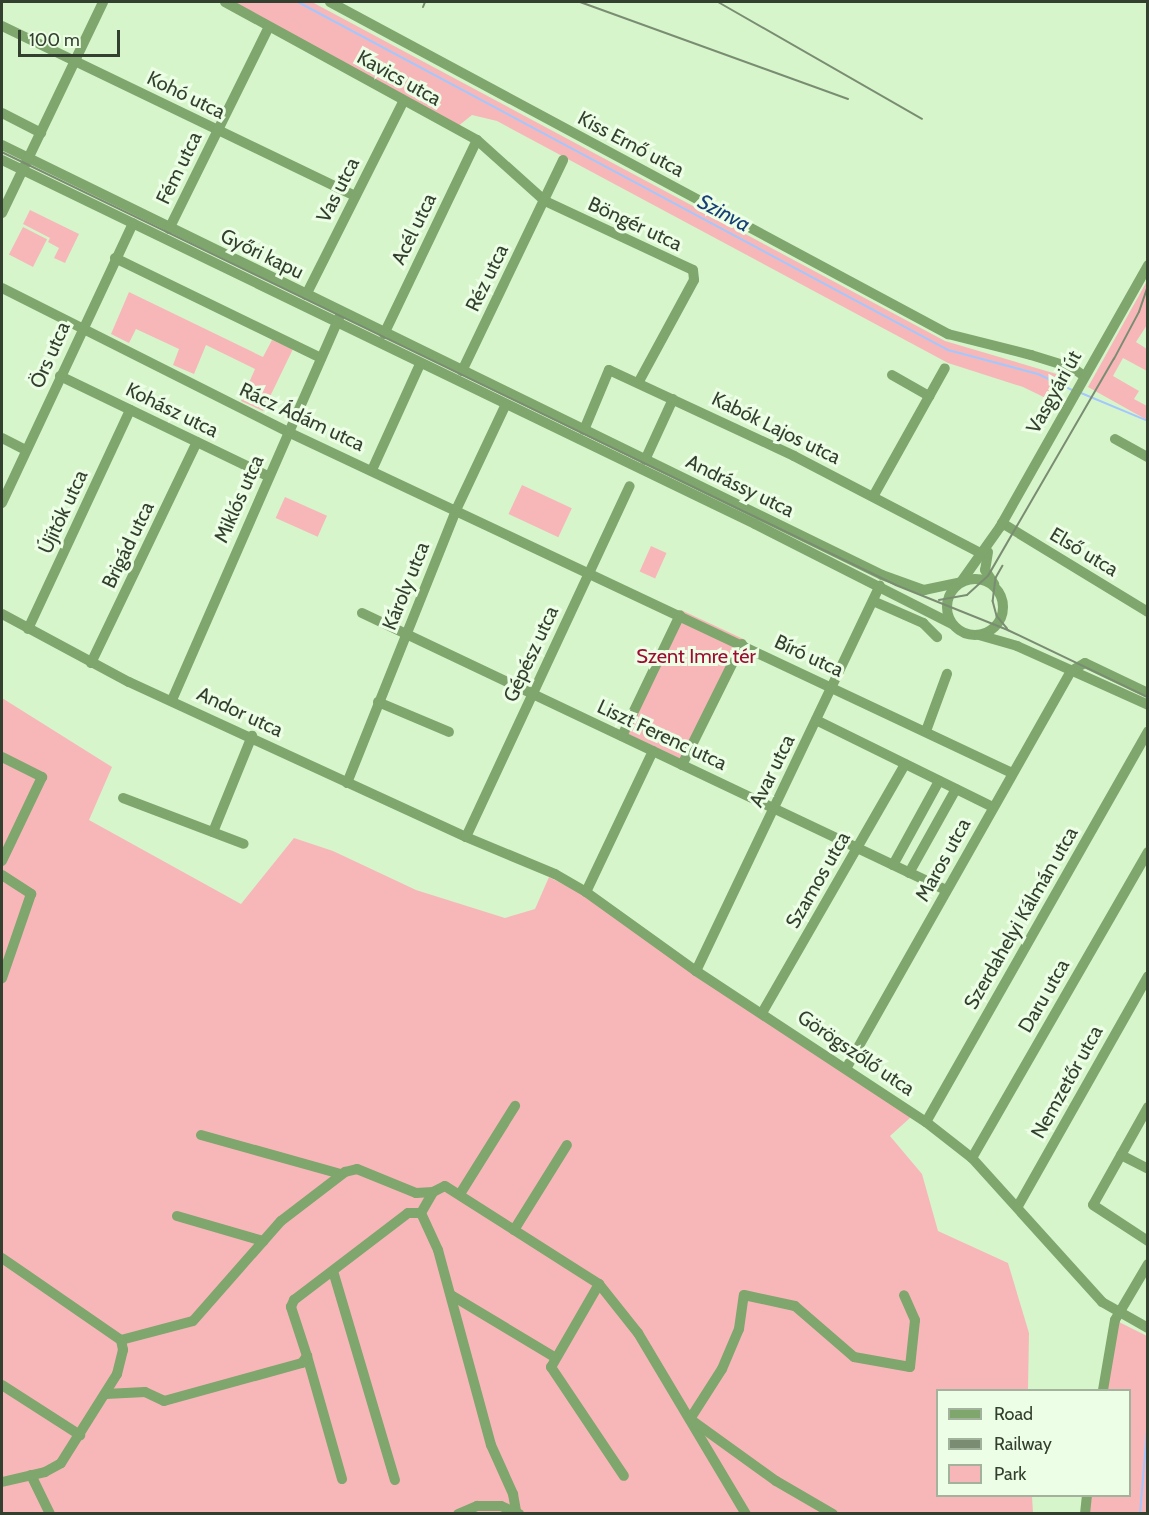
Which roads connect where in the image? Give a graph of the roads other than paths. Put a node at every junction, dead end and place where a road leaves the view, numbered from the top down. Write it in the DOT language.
graph roads {
  1 [pos="103,2"];
  2 [pos="225,2"];
  3 [pos="330,2"];
  4 [pos="2,26"];
  5 [pos="270,27"];
  6 [pos="76,61"];
  7 [pos="403,102"];
  8 [pos="2,113"];
  9 [pos="218,130"];
  10 [pos="40,133"];
  11 [pos="477,140"];
  12 [pos="2,145"];
  13 [pos="28,159"];
  14 [pos="2,160"];
  15 [pos="563,160"];
  16 [pos="21,172"];
  17 [pos="355,196"];
  18 [pos="545,201"];
  19 [pos="2,213"];
  20 [pos="133,223"];
  21 [pos="169,229"];
  22 [pos="115,258"];
  23 [pos="1148,266"];
  24 [pos="2,288"];
  25 [pos="306,296"];
  26 [pos="339,317"];
  27 [pos="81,329"];
  28 [pos="384,334"];
  29 [pos="321,358"];
  30 [pos="420,364"];
  31 [pos="945,368"];
  32 [pos="462,371"];
  33 [pos="892,375"];
  34 [pos="60,376"];
  35 [pos="1084,376"];
  36 [pos="638,383"];
  37 [pos="509,391"];
  38 [pos="929,396"];
  39 [pos="673,399"];
  40 [pos="505,406"];
  41 [pos="130,410"];
  42 [pos="584,430"];
  43 [pos="288,432"];
  44 [pos="2,438"];
  45 [pos="1115,439"];
  46 [pos="197,442"];
  47 [pos="26,450"];
  48 [pos="1148,457"];
  49 [pos="645,460"];
  50 [pos="372,470"];
  51 [pos="268,476"];
  52 [pos="630,486"];
  53 [pos="874,495"];
  54 [pos="2,503"];
  55 [pos="457,508"];
  56 [pos="1002,523"];
  57 [pos="994,536"];
  58 [pos="982,554"];
  59 [pos="590,572"];
  60 [pos="962,582"];
  61 [pos="997,589"];
  62 [pos="878,591"];
  63 [pos="1148,612"];
  64 [pos="362,613"];
  65 [pos="2,614"];
  66 [pos="680,615"];
  67 [pos="952,624"];
  68 [pos="28,629"];
  69 [pos="407,634"];
  70 [pos="979,635"];
  71 [pos="937,637"];
  72 [pos="742,644"];
  73 [pos="92,663"];
  74 [pos="1071,670"];
  75 [pos="947,674"];
  76 [pos="832,687"];
  77 [pos="532,693"];
  78 [pos="1148,693"];
  79 [pos="172,700"];
  80 [pos="378,702"];
  81 [pos="1148,705"];
  82 [pos="816,720"];
  83 [pos="926,731"];
  84 [pos="449,732"];
  85 [pos="1148,732"];
  86 [pos="252,736"];
  87 [pos="622,736"];
  88 [pos="653,751"];
  89 [pos="2,757"];
  90 [pos="905,764"];
  91 [pos="682,765"];
  92 [pos="1012,773"];
  93 [pos="939,781"];
  94 [pos="347,783"];
  95 [pos="956,789"];
  96 [pos="123,798"];
  97 [pos="993,807"];
  98 [pos="774,808"];
  99 [pos="213,832"];
  100 [pos="466,837"];
  101 [pos="244,844"];
  102 [pos="857,848"];
  103 [pos="1148,852"];
  104 [pos="2,861"];
  105 [pos="893,865"];
  106 [pos="909,873"];
  107 [pos="2,875"];
  108 [pos="946,890"];
  109 [pos="586,892"];
  110 [pos="696,971"];
  111 [pos="1148,976"];
  112 [pos="2,978"];
  113 [pos="762,1013"];
  114 [pos="847,1067"];
  115 [pos="515,1106"];
  116 [pos="1148,1107"];
  117 [pos="926,1122"];
  118 [pos="201,1135"];
  119 [pos="567,1144"];
  120 [pos="1121,1155"];
  121 [pos="972,1158"];
  122 [pos="1148,1169"];
  123 [pos="341,1174"];
  124 [pos="433,1192"];
  125 [pos="460,1194"];
  126 [pos="1018,1206"];
  127 [pos="421,1213"];
  128 [pos="177,1216"];
  129 [pos="514,1230"];
  130 [pos="263,1241"];
  131 [pos="1148,1241"];
  132 [pos="2,1258"];
  133 [pos="1148,1264"];
  134 [pos="333,1271"];
  135 [pos="599,1284"];
  136 [pos="451,1295"];
  137 [pos="904,1295"];
  138 [pos="1118,1314"];
  139 [pos="1148,1328"];
  140 [pos="121,1340"];
  141 [pos="307,1356"];
  142 [pos="554,1357"];
  143 [pos="2,1385"];
  144 [pos="1103,1389"];
  145 [pos="106,1394"];
  146 [pos="690,1419"];
  147 [pos="80,1435"];
  148 [pos="31,1475"];
  149 [pos="624,1476"];
  150 [pos="342,1479"];
  151 [pos="395,1480"];
  152 [pos="2,1482"];
  153 [pos="1087,1497"];
  154 [pos="476,1510"];
  155 [pos="517,1512"];
  156 [pos="1085,1513"];
  157 [pos="50,1514"];
  158 [pos="458,1514"];
  159 [pos="746,1514"];
  160 [pos="833,1514"];
  1 -- 6 [label="street"];
  2 -- 5 [label="street, Kavics utca"];
  3 -- 35 [label="street, Kiss Ernő utca"];
  4 -- 6 [label="street, Kohó utca"];
  5 -- 7 [label="street, Kavics utca"];
  5 -- 9 [label="street, Fém utca"];
  6 -- 9 [label="street, Kohó utca"];
  6 -- 10 [label="street"];
  7 -- 11 [label="street, Kavics utca"];
  7 -- 17 [label="street, Vas utca"];
  8 -- 10 [label="street"];
  9 -- 17 [label="street, Kohó utca"];
  9 -- 21 [label="street, Fém utca"];
  10 -- 13 [label="street"];
  11 -- 18 [label="street, Kavics utca"];
  11 -- 28 [label="street, Acél utca"];
  12 -- 13 [label="street, Győri kapu"];
  13 -- 16 [label="street"];
  13 -- 21 [label="street, Győri kapu"];
  14 -- 16 [label="street, Győri kapu"];
  15 -- 18 [label="street, Réz utca"];
  16 -- 19 [label="street"];
  16 -- 20 [label="street, Győri kapu"];
  17 -- 25 [label="street, Vas utca"];
  18 -- 32 [label="street, Réz utca"];
  18 -- 36 [label="street, Böngér utca"];
  20 -- 22 [label="street, Örs utca"];
  20 -- 26 [label="street, Győri kapu"];
  21 -- 25 [label="street, Győri kapu"];
  22 -- 27 [label="street, Örs utca"];
  22 -- 29 [label="street"];
  23 -- 35 [label="street, Vasgyári út"];
  24 -- 27 [label="street, Rácz Ádám utca"];
  25 -- 26 [label="street, Győri kapu"];
  26 -- 28 [label="street, Győri kapu"];
  26 -- 29 [label="street, Miklós utca"];
  26 -- 30 [label="street, Győri kapu"];
  27 -- 34 [label="street, Örs utca"];
  27 -- 43 [label="street, Rácz Ádám utca"];
  28 -- 32 [label="street, Győri kapu"];
  29 -- 43 [label="street, Miklós utca"];
  30 -- 40 [label="street, Győri kapu"];
  30 -- 50 [label="street"];
  31 -- 38 [label="street"];
  32 -- 37 [label="street, Győri kapu"];
  33 -- 38 [label="street"];
  34 -- 41 [label="street, Kohász utca"];
  34 -- 47 [label="street, Örs utca"];
  35 -- 56 [label="street, Vasgyári út"];
  36 -- 39 [label="street, Kabók Lajos utca"];
  36 -- 42 [label="street, Kabók Lajos utca"];
  37 -- 42 [label="street, Andrássy utca"];
  38 -- 53 [label="street"];
  39 -- 49 [label="street"];
  39 -- 53 [label="street, Kabók Lajos utca"];
  40 -- 55 [label="street, Károly utca"];
  40 -- 62 [label="street, Andrássy utca"];
  41 -- 46 [label="street, Kohász utca"];
  41 -- 68 [label="street, Újítók utca"];
  42 -- 49 [label="street, Andrássy utca"];
  43 -- 50 [label="street, Rácz Ádám utca"];
  43 -- 51 [label="street, Miklós utca"];
  44 -- 47 [label="street"];
  45 -- 48 [label="street"];
  46 -- 51 [label="street, Kohász utca"];
  46 -- 73 [label="street, Brigád utca"];
  47 -- 54 [label="street, Örs utca"];
  49 -- 60 [label="street, Andrássy utca"];
  50 -- 55 [label="street, Rácz Ádám utca"];
  51 -- 79 [label="street, Miklós utca"];
  52 -- 59 [label="street, Gépész utca"];
  53 -- 58 [label="street, Kabók Lajos utca"];
  55 -- 59 [label="street, Rácz Ádám utca"];
  55 -- 69 [label="street, Károly utca"];
  56 -- 57 [label="street, Vasgyári út"];
  56 -- 63 [label="street, Első utca"];
  57 -- 58 [label="street, Vasgyári út"];
  57 -- 61 [label="street, Vasgyári út"];
  58 -- 60 [label="street, Vasgyári út"];
  59 -- 66 [label="street, Bíró utca"];
  59 -- 77 [label="street, Gépész utca"];
  60 -- 61 [label="street"];
  60 -- 67 [label="street"];
  61 -- 70 [label="street"];
  62 -- 67 [label="street, Andrássy utca"];
  62 -- 71 [label="street"];
  62 -- 76 [label="street, Avar utca"];
  64 -- 69 [label="street, Liszt Ferenc utca"];
  65 -- 68 [label="street, Andor utca"];
  66 -- 72 [label="street, Bíró utca"];
  66 -- 87 [label="street"];
  67 -- 70 [label="street"];
  68 -- 73 [label="street, Andor utca"];
  69 -- 77 [label="street, Liszt Ferenc utca"];
  69 -- 80 [label="street, Károly utca"];
  70 -- 74 [label="street"];
  72 -- 76 [label="street, Bíró utca"];
  72 -- 91 [label="street"];
  73 -- 79 [label="street, Andor utca"];
  74 -- 78 [label="street"];
  74 -- 81 [label="street"];
  74 -- 92 [label="street, Maros utca"];
  75 -- 83 [label="street"];
  76 -- 82 [label="street, Avar utca"];
  76 -- 83 [label="street, Bíró utca"];
  77 -- 87 [label="street, Liszt Ferenc utca"];
  77 -- 100 [label="street, Gépész utca"];
  79 -- 86 [label="street, Andor utca"];
  80 -- 84 [label="street"];
  80 -- 94 [label="street, Károly utca"];
  82 -- 90 [label="street"];
  82 -- 98 [label="street, Avar utca"];
  83 -- 92 [label="street, Bíró utca"];
  85 -- 117 [label="street, Szerdahelyi Kálmán utca"];
  86 -- 94 [label="street, Andor utca"];
  86 -- 99 [label="street"];
  87 -- 88 [label="street, Liszt Ferenc utca"];
  88 -- 91 [label="street, Liszt Ferenc utca"];
  88 -- 109 [label="street"];
  89 -- 104 [label="street"];
  90 -- 93 [label="street"];
  90 -- 102 [label="street, Szamos utca"];
  91 -- 98 [label="street, Liszt Ferenc utca"];
  92 -- 97 [label="street, Maros utca"];
  93 -- 95 [label="street"];
  93 -- 105 [label="street"];
  94 -- 100 [label="street, Andor utca"];
  95 -- 97 [label="street"];
  95 -- 106 [label="street"];
  96 -- 99 [label="street"];
  97 -- 108 [label="street, Maros utca"];
  98 -- 102 [label="street, Liszt Ferenc utca"];
  98 -- 110 [label="street, Avar utca"];
  99 -- 101 [label="street"];
  100 -- 109 [label="street, Görögszőlő utca"];
  102 -- 105 [label="street, Liszt Ferenc utca"];
  102 -- 113 [label="street, Szamos utca"];
  103 -- 121 [label="street, Daru utca"];
  105 -- 106 [label="street, Liszt Ferenc utca"];
  106 -- 108 [label="street, Liszt Ferenc utca"];
  107 -- 112 [label="street"];
  108 -- 114 [label="street, Maros utca"];
  109 -- 110 [label="street, Görögszőlő utca"];
  110 -- 113 [label="street, Görögszőlő utca"];
  111 -- 126 [label="street, Nemzetőr utca"];
  113 -- 114 [label="street, Görögszőlő utca"];
  114 -- 117 [label="street, Görögszőlő utca"];
  115 -- 125 [label="street"];
  116 -- 120 [label="street"];
  117 -- 121 [label="street, Görögszőlő utca"];
  118 -- 123 [label="street"];
  119 -- 129 [label="street"];
  120 -- 122 [label="street"];
  120 -- 131 [label="street"];
  121 -- 126 [label="street, Görögszőlő utca"];
  123 -- 124 [label="street"];
  123 -- 130 [label="street"];
  124 -- 125 [label="street"];
  124 -- 127 [label="street"];
  125 -- 129 [label="street"];
  126 -- 138 [label="street, Görögszőlő utca"];
  127 -- 134 [label="street"];
  127 -- 136 [label="street"];
  128 -- 130 [label="street"];
  129 -- 135 [label="street"];
  130 -- 140 [label="street"];
  132 -- 140 [label="street"];
  133 -- 138 [label="street"];
  134 -- 141 [label="street"];
  134 -- 151 [label="street"];
  135 -- 142 [label="street"];
  135 -- 146 [label="street"];
  136 -- 142 [label="street"];
  136 -- 155 [label="street"];
  137 -- 146 [label="street"];
  138 -- 139 [label="street, Görögszőlő utca"];
  138 -- 144 [label="street"];
  140 -- 145 [label="street"];
  141 -- 145 [label="street"];
  141 -- 150 [label="street"];
  142 -- 149 [label="street"];
  143 -- 147 [label="street"];
  145 -- 147 [label="street"];
  146 -- 159 [label="street"];
  146 -- 160 [label="street"];
  147 -- 148 [label="street"];
  148 -- 152 [label="street"];
  148 -- 157 [label="street"];
  153 -- 156 [label="street"];
  154 -- 155 [label="street"];
  154 -- 158 [label="street"];
}
